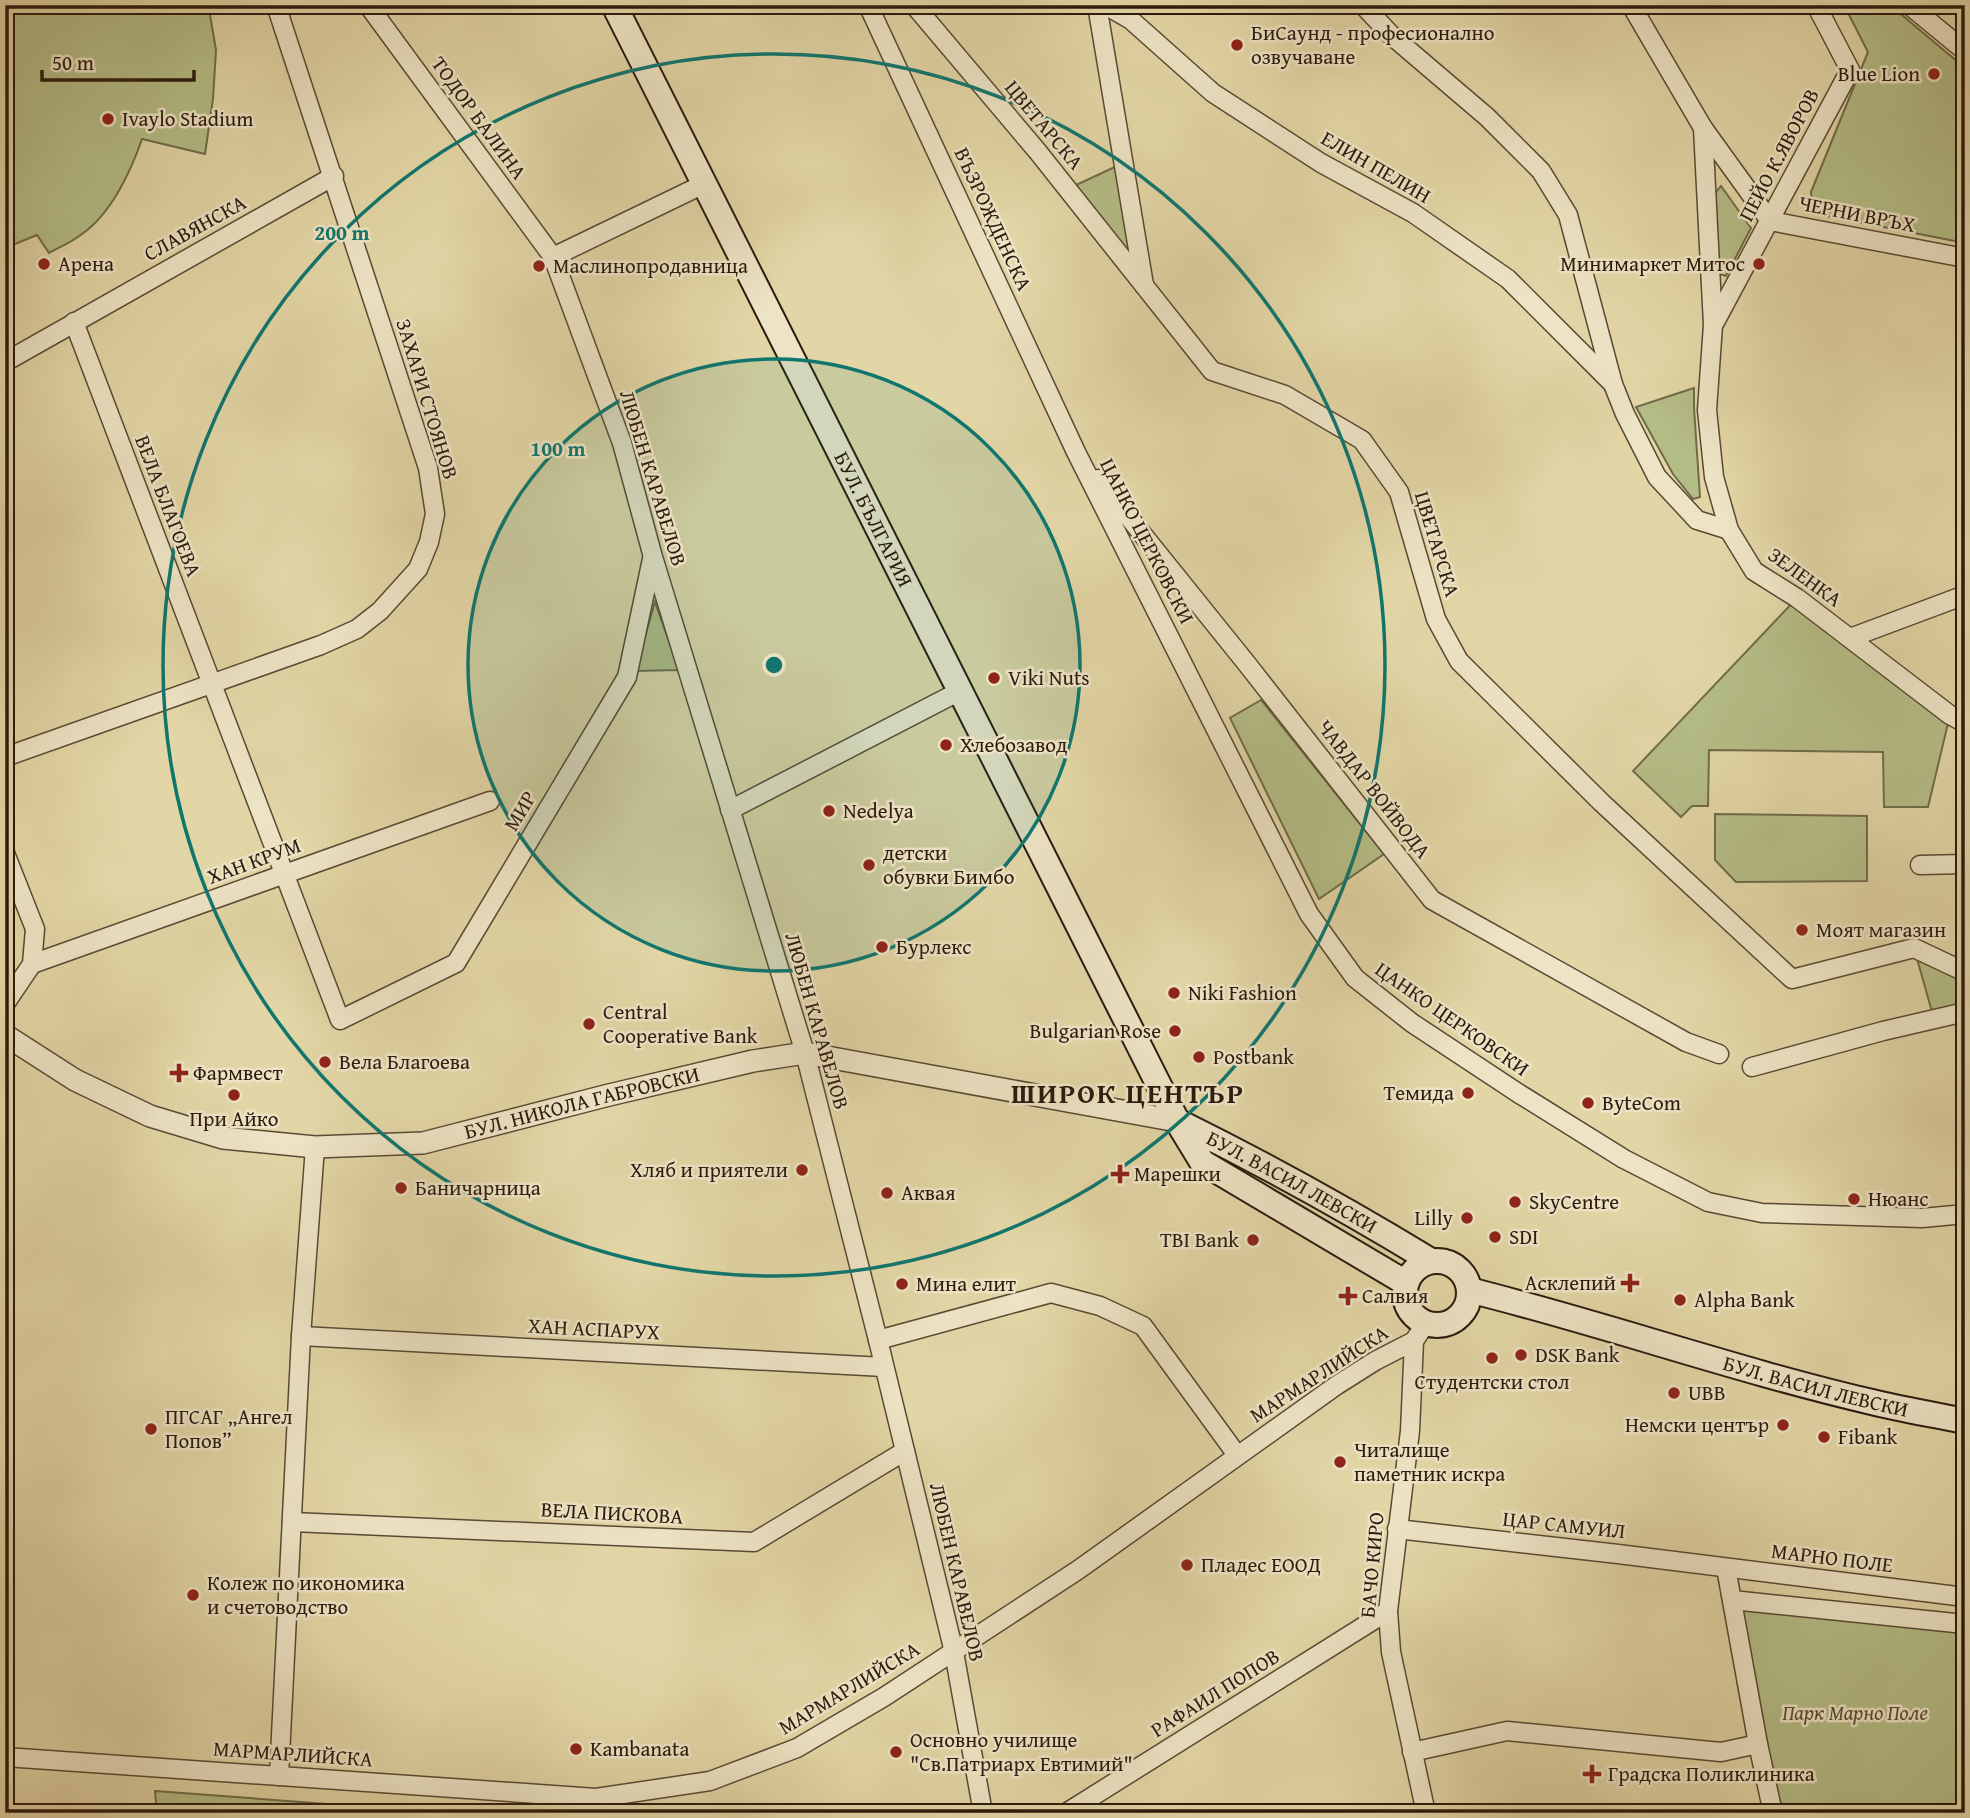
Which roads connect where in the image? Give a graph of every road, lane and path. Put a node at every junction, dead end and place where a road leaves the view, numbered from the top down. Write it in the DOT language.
graph roads {
  1 [pos="276,5"];
  2 [pos="368,5"];
  3 [pos="614,5"];
  4 [pos="869,5"];
  5 [pos="914,5"];
  6 [pos="1097,5"];
  7 [pos="1105,5"];
  8 [pos="1363,5"];
  9 [pos="1631,5"];
  10 [pos="1816,5"];
  11 [pos="1909,5"];
  12 [pos="1965,51"];
  13 [pos="1703,128"];
  14 [pos="334,176"];
  15 [pos="704,184"];
  16 [pos="1770,221"];
  17 [pos="553,257"];
  18 [pos="1965,258"];
  19 [pos="1145,286"];
  20 [pos="74,322"];
  21 [pos="1713,325"];
  22 [pos="5,362"];
  23 [pos="1613,384"];
  24 [pos="1076,452"];
  25 [pos="1729,530"];
  26 [pos="653,557"];
  27 [pos="1965,595"];
  28 [pos="1850,638"];
  29 [pos="212,684"];
  30 [pos="960,691"];
  31 [pos="1965,723"];
  32 [pos="5,757"];
  33 [pos="490,801"];
  34 [pos="730,810"];
  35 [pos="5,853"];
  36 [pos="1965,864"];
  37 [pos="1920,865"];
  38 [pos="284,874"];
  39 [pos="32,964"];
  40 [pos="1965,972"];
  41 [pos="5,1004"];
  42 [pos="1965,1012"];
  43 [pos="340,1020"];
  44 [pos="5,1035"];
  45 [pos="805,1053"];
  46 [pos="1719,1054"];
  47 [pos="1752,1066"];
  48 [pos="1177,1121"];
  49 [pos="315,1147"];
  50 [pos="1965,1214"];
  51 [pos="1431,1261"];
  52 [pos="1406,1283"];
  53 [pos="1469,1290"];
  54 [pos="1420,1332"];
  55 [pos="301,1336"];
  56 [pos="878,1340"];
  57 [pos="884,1367"];
  58 [pos="1965,1421"];
  59 [pos="905,1451"];
  60 [pos="1237,1455"];
  61 [pos="292,1521"];
  62 [pos="1397,1529"];
  63 [pos="1726,1568"];
  64 [pos="1965,1597"];
  65 [pos="1732,1600"];
  66 [pos="1388,1611"];
  67 [pos="1965,1624"];
  68 [pos="954,1652"];
  69 [pos="1758,1744"];
  70 [pos="1412,1752"];
  71 [pos="5,1757"];
  72 [pos="279,1776"];
  73 [pos="598,1805"];
  74 [pos="983,1813"];
  75 [pos="1066,1813"];
  76 [pos="1426,1813"];
  77 [pos="1773,1813"];
  1 -- 14 [label="street, ЗАХАРИ СТОЯНОВ"];
  2 -- 17 [label="street, ТОДОР БАЛИНА"];
  3 -- 15 [label="main road, БУЛ. БЪЛГАРИЯ"];
  4 -- 24 [label="street, ВЪЗРОЖДЕНСКА"];
  5 -- 19 [label="street, ЦВЕТАРСКА"];
  6 -- 19 [label="street"];
  7 -- 23 [label="street, ЕЛИН ПЕЛИН"];
  8 -- 23 [label="street"];
  9 -- 13 [label="street, ЧЕРНИ ВРЪХ"];
  10 -- 16 [label="street, ПЕЙО К.ЯВОРОВ"];
  11 -- 12 [label="street"];
  13 -- 16 [label="street, ЧЕРНИ ВРЪХ"];
  13 -- 21 [label="street, ЗЕЛЕНКА"];
  14 -- 20 [label="street, СЛАВЯНСКА"];
  14 -- 29 [label="street, ЗАХАРИ СТОЯНОВ"];
  15 -- 17 [label="street"];
  15 -- 30 [label="main road, БУЛ. БЪЛГАРИЯ"];
  16 -- 18 [label="street, ЧЕРНИ ВРЪХ"];
  16 -- 21 [label="street, ПЕЙО К.ЯВОРОВ"];
  17 -- 26 [label="street, ЛЮБЕН КАРАВЕЛОВ"];
  19 -- 40 [label="street, ЦВЕТАРСКА"];
  20 -- 22 [label="street, СЛАВЯНСКА"];
  20 -- 29 [label="street, ВЕЛА БЛАГОЕВА"];
  21 -- 25 [label="street, ЗЕЛЕНКА"];
  23 -- 25 [label="street"];
  24 -- 46 [label="street, ЧАВДАР ВОЙВОДА"];
  24 -- 50 [label="street, ЦАНКО ЦЕРКОВСКИ"];
  25 -- 28 [label="street, ЗЕЛЕНКА"];
  26 -- 34 [label="street, ЛЮБЕН КАРАВЕЛОВ"];
  26 -- 43 [label="street, МИР"];
  27 -- 28 [label="street"];
  28 -- 31 [label="street, ЗЕЛЕНКА"];
  29 -- 32 [label="street, ЗАХАРИ СТОЯНОВ"];
  29 -- 38 [label="street, ВЕЛА БЛАГОЕВА"];
  30 -- 34 [label="street"];
  30 -- 48 [label="main road, БУЛ. БЪЛГАРИЯ"];
  33 -- 38 [label="street, ХАН КРУМ"];
  34 -- 45 [label="street, ЛЮБЕН КАРАВЕЛОВ"];
  35 -- 39 [label="street"];
  36 -- 37 [label="street"];
  38 -- 39 [label="street, ХАН КРУМ"];
  38 -- 43 [label="street, ВЕЛА БЛАГОЕВА"];
  39 -- 41 [label="street"];
  42 -- 47 [label="street"];
  44 -- 49 [label="street, БУЛ. НИКОЛА ГАБРОВСКИ"];
  45 -- 48 [label="street, БУЛ. НИКОЛА ГАБРОВСКИ"];
  45 -- 49 [label="street, БУЛ. НИКОЛА ГАБРОВСКИ"];
  45 -- 56 [label="street, ЛЮБЕН КАРАВЕЛОВ"];
  48 -- 51 [label="main road, БУЛ. ВАСИЛ ЛЕВСКИ"];
  48 -- 52 [label="main road, БУЛ. ВАСИЛ ЛЕВСКИ"];
  49 -- 55 [label="street"];
  51 -- 52 [label="main road"];
  51 -- 53 [label="main road"];
  52 -- 54 [label="main road"];
  53 -- 54 [label="main road"];
  53 -- 58 [label="main road, БУЛ. ВАСИЛ ЛЕВСКИ"];
  54 -- 60 [label="street, МАРМАРЛИЙСКА"];
  54 -- 62 [label="street, БАЧО КИРО"];
  55 -- 57 [label="street, ХАН АСПАРУХ"];
  55 -- 61 [label="street"];
  56 -- 57 [label="street, ЛЮБЕН КАРАВЕЛОВ"];
  56 -- 60 [label="street"];
  57 -- 59 [label="street, ЛЮБЕН КАРАВЕЛОВ"];
  59 -- 61 [label="street, ВЕЛА ПИСКОВА"];
  59 -- 68 [label="street, ЛЮБЕН КАРАВЕЛОВ"];
  60 -- 68 [label="street, МАРМАРЛИЙСКА"];
  61 -- 72 [label="street"];
  62 -- 63 [label="street, ЦАР САМУИЛ"];
  62 -- 66 [label="street, БАЧО КИРО"];
  63 -- 64 [label="street, МАРНО ПОЛЕ"];
  63 -- 65 [label="street"];
  65 -- 67 [label="street"];
  65 -- 69 [label="street"];
  66 -- 70 [label="street, БАЧО КИРО"];
  66 -- 75 [label="street, РАФАИЛ ПОПОВ"];
  68 -- 73 [label="street, МАРМАРЛИЙСКА"];
  68 -- 74 [label="street, ЛЮБЕН КАРАВЕЛОВ"];
  69 -- 70 [label="street"];
  69 -- 77 [label="street"];
  70 -- 76 [label="street, БАЧО КИРО"];
  71 -- 72 [label="street, МАРМАРЛИЙСКА"];
  72 -- 73 [label="street, МАРМАРЛИЙСКА"];
}
